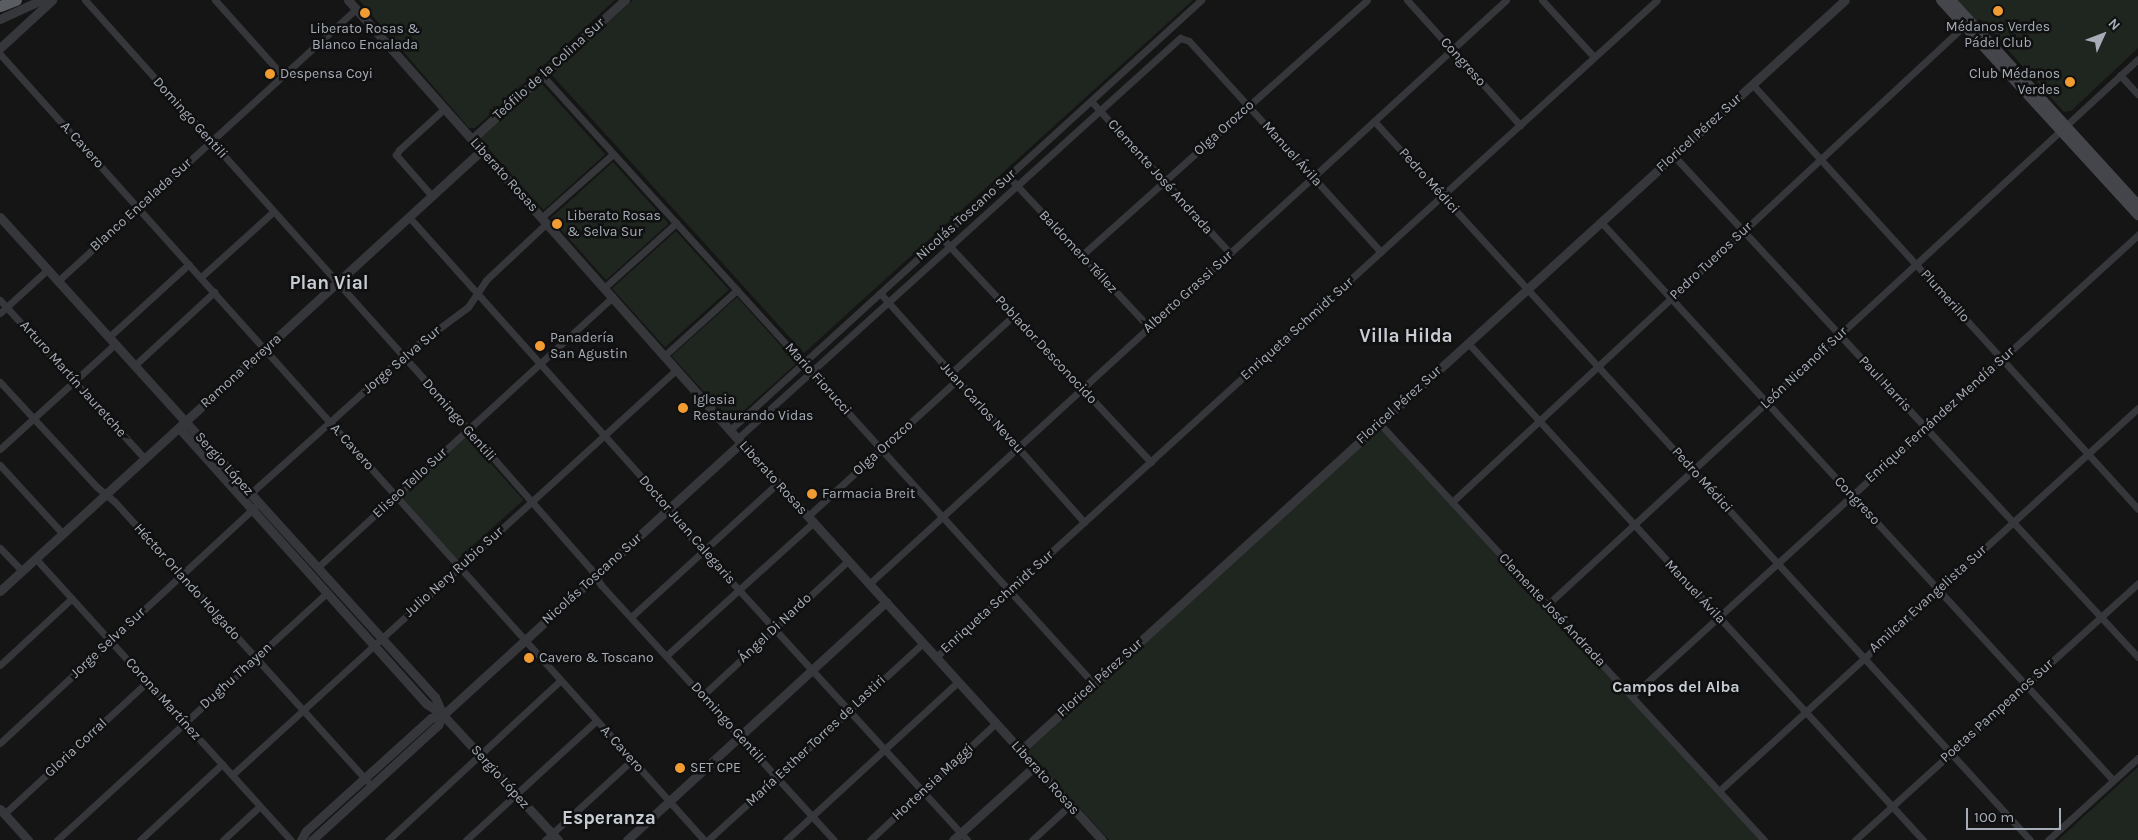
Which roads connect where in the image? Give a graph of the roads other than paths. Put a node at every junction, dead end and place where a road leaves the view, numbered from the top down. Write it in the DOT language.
graph roads {
  1 [pos="10,0"];
  2 [pos="16,0"];
  3 [pos="41,0"];
  4 [pos="52,0"];
  5 [pos="85,0"];
  6 [pos="215,0"];
  7 [pos="348,0"];
  8 [pos="625,0"];
  9 [pos="1201,0"];
  10 [pos="1367,0"];
  11 [pos="1407,0"];
  12 [pos="1506,0"];
  13 [pos="1542,0"];
  14 [pos="1657,0"];
  15 [pos="1845,0"];
  16 [pos="1941,0"];
  17 [pos="1951,0"];
  18 [pos="0,5"];
  19 [pos="356,9"];
  20 [pos="0,19"];
  21 [pos="1967,23"];
  22 [pos="1181,38"];
  23 [pos="0,48"];
  24 [pos="1452,50"];
  25 [pos="0,54"];
  26 [pos="1594,57"];
  27 [pos="2138,59"];
  28 [pos="542,75"];
  29 [pos="2120,75"];
  30 [pos="283,76"];
  31 [pos="1752,84"];
  32 [pos="2138,94"];
  33 [pos="1091,101"];
  34 [pos="1248,106"];
  35 [pos="445,108"];
  36 [pos="1099,110"];
  37 [pos="1374,121"];
  38 [pos="1520,125"];
  39 [pos="2064,129"];
  40 [pos="472,139"];
  41 [pos="210,142"];
  42 [pos="482,150"];
  43 [pos="613,154"];
  44 [pos="1674,156"];
  45 [pos="1821,160"];
  46 [pos="1008,176"];
  47 [pos="1313,177"];
  48 [pos="1164,182"];
  49 [pos="1016,185"];
  50 [pos="432,196"];
  51 [pos="1442,196"];
  52 [pos="2138,204"];
  53 [pos="138,207"];
  54 [pos="273,212"];
  55 [pos="2138,215"];
  56 [pos="0,217"];
  57 [pos="409,217"];
  58 [pos="545,220"];
  59 [pos="1601,222"];
  60 [pos="676,223"];
  61 [pos="1744,231"];
  62 [pos="2138,235"];
  63 [pos="941,237"];
  64 [pos="949,246"];
  65 [pos="1381,252"];
  66 [pos="1230,253"];
  67 [pos="1082,255"];
  68 [pos="189,264"];
  69 [pos="1916,265"];
  70 [pos="48,269"];
  71 [pos="201,277"];
  72 [pos="58,280"];
  73 [pos="336,283"];
  74 [pos="605,287"];
  75 [pos="1528,289"];
  76 [pos="737,290"];
  77 [pos="214,292"];
  78 [pos="477,293"];
  79 [pos="880,293"];
  80 [pos="613,297"];
  81 [pos="1671,299"];
  82 [pos="0,300"];
  83 [pos="888,302"];
  84 [pos="6,307"];
  85 [pos="0,313"];
  86 [pos="1014,315"];
  87 [pos="1149,328"];
  88 [pos="1840,335"];
  89 [pos="112,340"];
  90 [pos="1468,344"];
  91 [pos="265,349"];
  92 [pos="665,355"];
  93 [pos="403,356"];
  94 [pos="2002,359"];
  95 [pos="803,363"];
  96 [pos="540,364"];
  97 [pos="135,365"];
  98 [pos="1598,366"];
  99 [pos="677,369"];
  100 [pos="811,372"];
  101 [pos="951,373"];
  102 [pos="957,380"];
  103 [pos="74,381"];
  104 [pos="0,382"];
  105 [pos="1082,388"];
  106 [pos="1766,403"];
  107 [pos="2138,408"];
  108 [pos="33,418"];
  109 [pos="186,421"];
  110 [pos="1539,421"];
  111 [pos="330,422"];
  112 [pos="1380,424"];
  113 [pos="179,428"];
  114 [pos="1926,428"];
  115 [pos="468,430"];
  116 [pos="730,430"];
  117 [pos="604,436"];
  118 [pos="739,441"];
  119 [pos="1018,447"];
  120 [pos="0,449"];
  121 [pos="881,449"];
  122 [pos="2088,454"];
  123 [pos="145,459"];
  124 [pos="1151,462"];
  125 [pos="0,465"];
  126 [pos="1693,471"];
  127 [pos="778,483"];
  128 [pos="251,493"];
  129 [pos="106,494"];
  130 [pos="396,496"];
  131 [pos="1852,496"];
  132 [pos="531,502"];
  133 [pos="1452,502"];
  134 [pos="260,503"];
  135 [pos="2138,509"];
  136 [pos="252,510"];
  137 [pos="668,510"];
  138 [pos="942,516"];
  139 [pos="811,519"];
  140 [pos="1084,522"];
  141 [pos="2013,522"];
  142 [pos="1634,525"];
  143 [pos="63,534"];
  144 [pos="0,548"];
  145 [pos="704,551"];
  146 [pos="36,558"];
  147 [pos="848,561"];
  148 [pos="1778,564"];
  149 [pos="318,567"];
  150 [pos="459,568"];
  151 [pos="22,571"];
  152 [pos="181,575"];
  153 [pos="596,576"];
  154 [pos="2138,583"];
  155 [pos="869,584"];
  156 [pos="739,590"];
  157 [pos="1938,590"];
  158 [pos="0,591"];
  159 [pos="1010,591"];
  160 [pos="328,593"];
  161 [pos="72,598"];
  162 [pos="886,602"];
  163 [pos="1547,605"];
  164 [pos="631,617"];
  165 [pos="1718,617"];
  166 [pos="2101,617"];
  167 [pos="775,629"];
  168 [pos="382,638"];
  169 [pos="110,641"];
  170 [pos="524,641"];
  171 [pos="923,643"];
  172 [pos="374,645"];
  173 [pos="666,656"];
  174 [pos="936,657"];
  175 [pos="2138,657"];
  176 [pos="256,658"];
  177 [pos="1864,658"];
  178 [pos="0,665"];
  179 [pos="812,670"];
  180 [pos="560,681"];
  181 [pos="147,682"];
  182 [pos="958,682"];
  183 [pos="1094,684"];
  184 [pos="2026,685"];
  185 [pos="702,696"];
  186 [pos="1632,696"];
  187 [pos="303,710"];
  188 [pos="849,711"];
  189 [pos="1805,712"];
  190 [pos="443,714"];
  191 [pos="596,721"];
  192 [pos="185,723"];
  193 [pos="996,724"];
  194 [pos="740,736"];
  195 [pos="0,743"];
  196 [pos="885,750"];
  197 [pos="1021,750"];
  198 [pos="1950,753"];
  199 [pos="480,755"];
  200 [pos="2138,758"];
  201 [pos="632,760"];
  202 [pos="222,764"];
  203 [pos="1035,766"];
  204 [pos="232,774"];
  205 [pos="777,777"];
  206 [pos="365,778"];
  207 [pos="2113,780"];
  208 [pos="372,786"];
  209 [pos="923,791"];
  210 [pos="1718,791"];
  211 [pos="516,794"];
  212 [pos="669,801"];
  213 [pos="1070,805"];
  214 [pos="260,806"];
  215 [pos="1892,806"];
  216 [pos="2,811"];
  217 [pos="812,816"];
  218 [pos="964,837"];
  219 [pos="551,838"];
  220 [pos="28,840"];
  221 [pos="57,840"];
  222 [pos="140,840"];
  223 [pos="223,840"];
  224 [pos="291,840"];
  225 [pos="301,840"];
  226 [pos="312,840"];
  227 [pos="388,840"];
  228 [pos="466,840"];
  229 [pos="627,840"];
  230 [pos="704,840"];
  231 [pos="708,840"];
  232 [pos="786,840"];
  233 [pos="834,840"];
  234 [pos="870,840"];
  235 [pos="953,840"];
  236 [pos="1032,840"];
  237 [pos="1102,840"];
  238 [pos="1764,840"];
  239 [pos="1855,840"];
  240 [pos="1923,840"];
  241 [pos="2030,840"];
  242 [pos="2048,840"];
  1 -- 18 [label="highway"];
  2 -- 18 [label="highway"];
  3 -- 20 [label="street"];
  4 -- 23 [label="street"];
  5 -- 41 [label="street, Domingo Gentili"];
  6 -- 30 [label="street"];
  7 -- 19 [label="street, Liberato Rosas"];
  8 -- 28 [label="street, Teófilo de la Colina Sur"];
  9 -- 33 [label="street, Nicolás Toscano Sur"];
  10 -- 34 [label="street, Olga Orozco"];
  11 -- 24 [label="street, Congreso"];
  12 -- 24 [label="street, Alberto Grassi Sur"];
  13 -- 26 [label="street"];
  14 -- 26 [label="street, Enriqueta Schmidt Sur"];
  15 -- 31 [label="street, Floricel Pérez Sur"];
  16 -- 21 [label="main road"];
  17 -- 21 [label="main road"];
  19 -- 30 [label="street, Blanco Encalada Sur"];
  19 -- 35 [label="street, Liberato Rosas"];
  21 -- 39 [label="main road"];
  21 -- 45 [label="street, Pedro Tueros Sur"];
  22 -- 34 [label="street, Manuel Ávila"];
  22 -- 36 [label="street, Nicolás Toscano Sur"];
  24 -- 37 [label="street, Alberto Grassi Sur"];
  24 -- 38 [label="street, Congreso"];
  25 -- 53 [label="street, A. Cavero"];
  26 -- 38 [label="street, Enriqueta Schmidt Sur"];
  27 -- 29 [label="street, León Nicanoff Sur"];
  28 -- 40 [label="street, Teófilo de la Colina Sur"];
  28 -- 43 [label="street, Mario Fiorucci"];
  29 -- 32 [label="street"];
  29 -- 39 [label="street, León Nicanoff Sur"];
  30 -- 41 [label="street, Blanco Encalada Sur"];
  31 -- 44 [label="street, Floricel Pérez Sur"];
  31 -- 45 [label="street, Plumerillo"];
  33 -- 36 [label="street, Clemente José Andrada"];
  33 -- 46 [label="street, Nicolás Toscano Sur"];
  34 -- 47 [label="street, Manuel Ávila"];
  34 -- 48 [label="street, Olga Orozco"];
  35 -- 40 [label="street, Liberato Rosas"];
  35 -- 50 [label="street"];
  36 -- 48 [label="street, Clemente José Andrada"];
  36 -- 49 [label="street, Nicolás Toscano Sur"];
  37 -- 47 [label="street, Alberto Grassi Sur"];
  37 -- 51 [label="street, Pedro Médici"];
  38 -- 51 [label="street, Enriqueta Schmidt Sur"];
  39 -- 52 [label="main road"];
  39 -- 55 [label="main road"];
  39 -- 69 [label="street, León Nicanoff Sur"];
  40 -- 42 [label="street, Liberato Rosas"];
  41 -- 53 [label="street, Blanco Encalada Sur"];
  41 -- 54 [label="street, Domingo Gentili"];
  42 -- 50 [label="street, Ramona Pereyra"];
  42 -- 58 [label="street, Liberato Rosas"];
  43 -- 58 [label="street, Jorge Selva Sur"];
  43 -- 60 [label="street, Mario Fiorucci"];
  44 -- 59 [label="street, Floricel Pérez Sur"];
  44 -- 61 [label="street, Paul Harris"];
  45 -- 61 [label="street, Pedro Tueros Sur"];
  45 -- 69 [label="street, Plumerillo"];
  46 -- 49 [label="street, Baldomero Téllez"];
  46 -- 63 [label="street, Nicolás Toscano Sur"];
  47 -- 65 [label="street, Manuel Ávila"];
  47 -- 66 [label="street, Alberto Grassi Sur"];
  48 -- 66 [label="street, Clemente José Andrada"];
  48 -- 67 [label="street, Olga Orozco"];
  49 -- 64 [label="street, Nicolás Toscano Sur"];
  49 -- 67 [label="street, Baldomero Téllez"];
  50 -- 57 [label="street, Ramona Pereyra"];
  51 -- 65 [label="street, Enriqueta Schmidt Sur"];
  51 -- 75 [label="street, Pedro Médici"];
  53 -- 68 [label="street, A. Cavero"];
  53 -- 72 [label="street, Blanco Encalada Sur"];
  54 -- 71 [label="street"];
  54 -- 73 [label="street, Domingo Gentili"];
  56 -- 70 [label="street, Sergio López"];
  57 -- 73 [label="street, Ramona Pereyra"];
  57 -- 78 [label="street, Doctor Juan Calegaris"];
  58 -- 74 [label="street, Liberato Rosas"];
  58 -- 78 [label="street, Jorge Selva Sur"];
  59 -- 75 [label="street, Floricel Pérez Sur"];
  59 -- 81 [label="street, Congreso"];
  60 -- 74 [label="street"];
  60 -- 76 [label="street, Mario Fiorucci"];
  61 -- 81 [label="street, Pedro Tueros Sur"];
  61 -- 88 [label="street, Paul Harris"];
  62 -- 94 [label="street, Enrique Fernández Mendía Sur"];
  63 -- 64 [label="street, Poblador Desconocido"];
  63 -- 79 [label="street, Nicolás Toscano Sur"];
  64 -- 83 [label="street, Nicolás Toscano Sur"];
  64 -- 86 [label="street, Poblador Desconocido"];
  65 -- 124 [label="street, Enriqueta Schmidt Sur"];
  66 -- 87 [label="street, Alberto Grassi Sur"];
  67 -- 87 [label="street, Baldomero Téllez"];
  68 -- 71 [label="street, A. Cavero"];
  68 -- 89 [label="street"];
  69 -- 88 [label="street, León Nicanoff Sur"];
  69 -- 94 [label="street, Plumerillo"];
  70 -- 72 [label="street, Sergio López"];
  70 -- 84 [label="street"];
  71 -- 77 [label="street, A. Cavero"];
  72 -- 89 [label="street, Sergio López"];
  73 -- 91 [label="street, Ramona Pereyra"];
  73 -- 93 [label="street, Domingo Gentili"];
  74 -- 80 [label="street, Liberato Rosas"];
  75 -- 90 [label="street, Floricel Pérez Sur"];
  75 -- 98 [label="street, Pedro Médici"];
  76 -- 92 [label="street"];
  76 -- 95 [label="street, Mario Fiorucci"];
  77 -- 91 [label="street, A. Cavero"];
  77 -- 97 [label="street"];
  78 -- 93 [label="street, Jorge Selva Sur"];
  78 -- 96 [label="street, Doctor Juan Calegaris"];
  79 -- 83 [label="street, Juan Carlos Neveu"];
  79 -- 95 [label="street, Nicolás Toscano Sur"];
  80 -- 92 [label="street, Liberato Rosas"];
  80 -- 96 [label="street, Eliseo Tello Sur"];
  81 -- 98 [label="street, Pedro Tueros Sur"];
  81 -- 106 [label="street, Congreso"];
  82 -- 84 [label="street, Arturo Martín Jauretche"];
  83 -- 100 [label="street, Nicolás Toscano Sur"];
  83 -- 101 [label="street, Juan Carlos Neveu"];
  84 -- 85 [label="street"];
  84 -- 103 [label="street, Arturo Martín Jauretche"];
  86 -- 101 [label="street"];
  86 -- 105 [label="street, Poblador Desconocido"];
  87 -- 105 [label="street, Alberto Grassi Sur"];
  88 -- 106 [label="street, León Nicanoff Sur"];
  88 -- 114 [label="street, Paul Harris"];
  89 -- 97 [label="street, Sergio López"];
  89 -- 103 [label="street"];
  90 -- 110 [label="street, Manuel Ávila"];
  90 -- 112 [label="street, Floricel Pérez Sur"];
  91 -- 109 [label="street, Ramona Pereyra"];
  91 -- 111 [label="street, A. Cavero"];
  92 -- 99 [label="street, Liberato Rosas"];
  93 -- 111 [label="street, Jorge Selva Sur"];
  93 -- 115 [label="street, Domingo Gentili"];
  94 -- 114 [label="street, Enrique Fernández Mendía Sur"];
  94 -- 122 [label="street, Plumerillo"];
  95 -- 100 [label="street, Mario Fiorucci"];
  95 -- 116 [label="street, Nicolás Toscano Sur"];
  96 -- 115 [label="street, Eliseo Tello Sur"];
  96 -- 117 [label="street, Doctor Juan Calegaris"];
  97 -- 109 [label="street, Sergio López"];
  98 -- 110 [label="street, Pedro Tueros Sur"];
  98 -- 126 [label="street, Pedro Médici"];
  99 -- 116 [label="street, Liberato Rosas"];
  99 -- 117 [label="street, Julio Nery Rubio Sur"];
  100 -- 118 [label="street, Nicolás Toscano Sur"];
  100 -- 121 [label="street, Mario Fiorucci"];
  101 -- 102 [label="street, Juan Carlos Neveu"];
  102 -- 119 [label="street, Juan Carlos Neveu"];
  102 -- 121 [label="street, Olga Orozco"];
  103 -- 108 [label="street"];
  103 -- 123 [label="street, Arturo Martín Jauretche"];
  104 -- 108 [label="street, Héctor Orlando Holgado"];
  105 -- 119 [label="street, Alberto Grassi Sur"];
  105 -- 124 [label="street, Poblador Desconocido"];
  106 -- 126 [label="street, León Nicanoff Sur"];
  106 -- 131 [label="street, Congreso"];
  107 -- 122 [label="street, Amilcar Evangelista Sur"];
  108 -- 120 [label="street"];
  108 -- 129 [label="street, Héctor Orlando Holgado"];
  109 -- 113 [label="street, Ramona Pereyra"];
  109 -- 128 [label="street, Sergio López"];
  110 -- 133 [label="street, Pedro Tueros Sur"];
  110 -- 142 [label="street, Manuel Ávila"];
  111 -- 128 [label="street, Jorge Selva Sur"];
  111 -- 130 [label="street, A. Cavero"];
  112 -- 133 [label="street, Clemente José Andrada"];
  112 -- 183 [label="street, Floricel Pérez Sur"];
  113 -- 123 [label="street, Ramona Pereyra"];
  113 -- 136 [label="street, Sergio López"];
  114 -- 131 [label="street, Enrique Fernández Mendía Sur"];
  114 -- 141 [label="street, Paul Harris"];
  115 -- 130 [label="street, Eliseo Tello Sur"];
  115 -- 132 [label="street, Domingo Gentili"];
  116 -- 118 [label="street, Liberato Rosas"];
  117 -- 132 [label="street, Julio Nery Rubio Sur"];
  117 -- 137 [label="street, Doctor Juan Calegaris"];
  118 -- 127 [label="street, Liberato Rosas"];
  118 -- 137 [label="street, Nicolás Toscano Sur"];
  119 -- 138 [label="street, Alberto Grassi Sur"];
  119 -- 140 [label="street, Juan Carlos Neveu"];
  121 -- 138 [label="street, Mario Fiorucci"];
  121 -- 139 [label="street, Olga Orozco"];
  122 -- 135 [label="street, Plumerillo"];
  122 -- 141 [label="street, Amilcar Evangelista Sur"];
  123 -- 129 [label="street, Ramona Pereyra"];
  124 -- 140 [label="street, Enriqueta Schmidt Sur"];
  125 -- 143 [label="street"];
  126 -- 142 [label="street, León Nicanoff Sur"];
  126 -- 148 [label="street, Pedro Médici"];
  127 -- 139 [label="street, Liberato Rosas"];
  127 -- 145 [label="street"];
  128 -- 134 [label="street, Sergio López"];
  129 -- 143 [label="street, Ramona Pereyra"];
  129 -- 152 [label="street, Héctor Orlando Holgado"];
  130 -- 149 [label="street, Eliseo Tello Sur"];
  130 -- 150 [label="street, A. Cavero"];
  131 -- 148 [label="street, Enrique Fernández Mendía Sur"];
  131 -- 157 [label="street, Congreso"];
  132 -- 150 [label="street, Julio Nery Rubio Sur"];
  132 -- 153 [label="street, Domingo Gentili"];
  133 -- 163 [label="street, Clemente José Andrada"];
  134 -- 136 [label="street, Jorge Selva Sur"];
  134 -- 149 [label="street, Sergio López"];
  136 -- 152 [label="street, Jorge Selva Sur"];
  136 -- 160 [label="street, Sergio López"];
  137 -- 145 [label="street, Doctor Juan Calegaris"];
  137 -- 153 [label="street, Nicolás Toscano Sur"];
  138 -- 155 [label="street, Alberto Grassi Sur"];
  138 -- 159 [label="street, Mario Fiorucci"];
  139 -- 147 [label="street, Liberato Rosas"];
  139 -- 156 [label="street"];
  140 -- 159 [label="street, Enriqueta Schmidt Sur"];
  141 -- 157 [label="street, Amilcar Evangelista Sur"];
  141 -- 166 [label="street, Paul Harris"];
  142 -- 163 [label="street, León Nicanoff Sur"];
  142 -- 165 [label="street, Manuel Ávila"];
  143 -- 146 [label="street, Ramona Pereyra"];
  144 -- 151 [label="street"];
  145 -- 156 [label="street, Doctor Juan Calegaris"];
  145 -- 164 [label="street"];
  146 -- 151 [label="street, Ramona Pereyra"];
  146 -- 161 [label="street, Corona Martínez"];
  147 -- 155 [label="street, Liberato Rosas"];
  147 -- 167 [label="street, Ángel Di Nardo"];
  148 -- 165 [label="street, Enrique Fernández Mendía Sur"];
  148 -- 177 [label="street, Pedro Médici"];
  149 -- 168 [label="street, Sergio López"];
  150 -- 168 [label="street, Julio Nery Rubio Sur"];
  150 -- 170 [label="street, A. Cavero"];
  151 -- 158 [label="street, Ramona Pereyra"];
  152 -- 169 [label="street, Jorge Selva Sur"];
  152 -- 176 [label="street, Héctor Orlando Holgado"];
  153 -- 164 [label="street, Domingo Gentili"];
  153 -- 170 [label="street, Nicolás Toscano Sur"];
  154 -- 166 [label="street, Poetas Pampeanos Sur"];
  155 -- 162 [label="street, Liberato Rosas"];
  156 -- 167 [label="street, Doctor Juan Calegaris"];
  156 -- 173 [label="street"];
  157 -- 177 [label="street, Amilcar Evangelista Sur"];
  157 -- 184 [label="street, Congreso"];
  159 -- 174 [label="street, Enriqueta Schmidt Sur"];
  159 -- 183 [label="street, Mario Fiorucci"];
  160 -- 172 [label="street, Sergio López"];
  160 -- 176 [label="street, Dughu Thayen"];
  161 -- 169 [label="street, Corona Martínez"];
  161 -- 178 [label="street"];
  162 -- 171 [label="street, Liberato Rosas"];
  162 -- 179 [label="street"];
  163 -- 186 [label="street, Clemente José Andrada"];
  164 -- 173 [label="street, Domingo Gentili"];
  165 -- 186 [label="street, Enrique Fernández Mendía Sur"];
  165 -- 189 [label="street, Manuel Ávila"];
  166 -- 175 [label="street, Paul Harris"];
  166 -- 184 [label="street, Poetas Pampeanos Sur"];
  167 -- 179 [label="street, Doctor Juan Calegaris"];
  167 -- 185 [label="street, Ángel Di Nardo"];
  168 -- 172 [label="street, Julio Nery Rubio Sur"];
  168 -- 190 [label="street, Sergio López"];
  169 -- 181 [label="street, Corona Martínez"];
  169 -- 195 [label="street, Jorge Selva Sur"];
  170 -- 180 [label="street, A. Cavero"];
  170 -- 190 [label="street, Nicolás Toscano Sur"];
  171 -- 174 [label="street, Liberato Rosas"];
  171 -- 188 [label="street, María Esther Torres de Lastiri"];
  172 -- 187 [label="street, Julio Nery Rubio Sur"];
  172 -- 190 [label="street, Sergio López"];
  173 -- 185 [label="street, Domingo Gentili"];
  174 -- 182 [label="street, Liberato Rosas"];
  176 -- 187 [label="street, Héctor Orlando Holgado"];
  176 -- 192 [label="street, Dughu Thayen"];
  177 -- 189 [label="street, Amilcar Evangelista Sur"];
  177 -- 198 [label="street, Pedro Médici"];
  179 -- 188 [label="street, Doctor Juan Calegaris"];
  179 -- 194 [label="street"];
  180 -- 191 [label="street, A. Cavero"];
  180 -- 199 [label="street"];
  181 -- 192 [label="street, Corona Martínez"];
  181 -- 216 [label="street, Gloria Corral"];
  182 -- 193 [label="street, Liberato Rosas"];
  182 -- 196 [label="street"];
  183 -- 197 [label="street, Floricel Pérez Sur"];
  184 -- 198 [label="street, Poetas Pampeanos Sur"];
  184 -- 207 [label="street, Congreso"];
  185 -- 194 [label="street, Domingo Gentili"];
  186 -- 210 [label="street, Clemente José Andrada"];
  187 -- 204 [label="street, Julio Nery Rubio Sur"];
  187 -- 206 [label="street, Héctor Orlando Holgado"];
  188 -- 196 [label="street, Doctor Juan Calegaris"];
  188 -- 205 [label="street, María Esther Torres de Lastiri"];
  189 -- 210 [label="street, Amilcar Evangelista Sur"];
  189 -- 215 [label="street, Manuel Ávila"];
  190 -- 199 [label="street, Sergio López"];
  190 -- 206 [label="street, Nicolás Toscano Sur"];
  190 -- 208 [label="street, Nicolás Toscano Sur"];
  191 -- 201 [label="street, A. Cavero"];
  191 -- 211 [label="street"];
  192 -- 202 [label="street, Corona Martínez"];
  192 -- 221 [label="street, Dughu Thayen"];
  193 -- 197 [label="street, Liberato Rosas"];
  193 -- 209 [label="street, Hortensia Maggi"];
  194 -- 205 [label="street, Domingo Gentili"];
  194 -- 212 [label="street"];
  196 -- 209 [label="street, Doctor Juan Calegaris"];
  196 -- 217 [label="street"];
  197 -- 203 [label="street, Liberato Rosas"];
  198 -- 215 [label="street, Poetas Pampeanos Sur"];
  198 -- 241 [label="street, Pedro Médici"];
  199 -- 211 [label="street, Sergio López"];
  199 -- 227 [label="street"];
  200 -- 207 [label="street"];
  201 -- 212 [label="street, A. Cavero"];
  201 -- 219 [label="street"];
  202 -- 204 [label="street, Corona Martínez"];
  202 -- 222 [label="street"];
  203 -- 213 [label="street, Liberato Rosas"];
  203 -- 218 [label="street"];
  204 -- 214 [label="street, Corona Martínez"];
  205 -- 217 [label="street, Domingo Gentili"];
  205 -- 231 [label="street, María Esther Torres de Lastiri"];
  206 -- 208 [label="street, Héctor Orlando Holgado"];
  206 -- 225 [label="street, Nicolás Toscano Sur"];
  207 -- 242 [label="street"];
  208 -- 226 [label="street, Nicolás Toscano Sur"];
  209 -- 218 [label="street, Doctor Juan Calegaris"];
  209 -- 234 [label="street, Hortensia Maggi"];
  210 -- 238 [label="street, Clemente José Andrada"];
  211 -- 219 [label="street, Sergio López"];
  211 -- 228 [label="street"];
  212 -- 229 [label="street"];
  212 -- 230 [label="street, A. Cavero"];
  213 -- 236 [label="street"];
  213 -- 237 [label="street, Liberato Rosas"];
  214 -- 223 [label="street"];
  214 -- 224 [label="street, Corona Martínez"];
  215 -- 239 [label="street, Poetas Pampeanos Sur"];
  215 -- 240 [label="street, Manuel Ávila"];
  216 -- 220 [label="street"];
  217 -- 232 [label="street"];
  217 -- 233 [label="street, Domingo Gentili"];
  218 -- 235 [label="street"];
}
